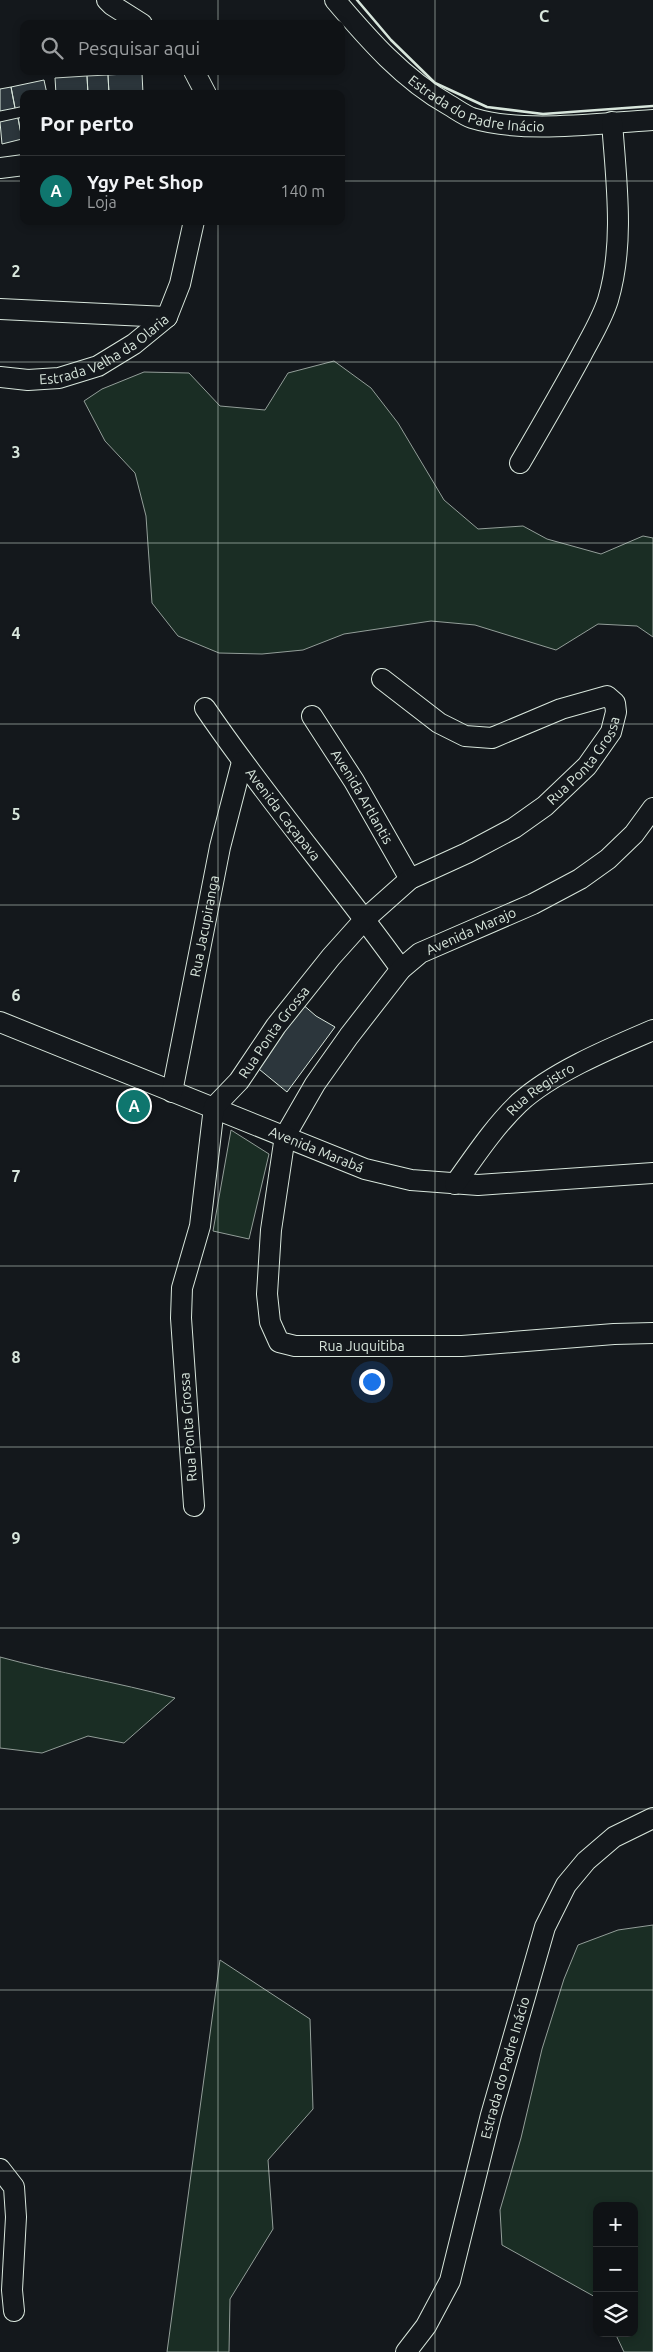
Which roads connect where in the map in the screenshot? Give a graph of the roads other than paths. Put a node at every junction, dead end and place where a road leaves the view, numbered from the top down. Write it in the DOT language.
graph roads {
  1 [pos="107,0"];
  2 [pos="335,0"];
  3 [pos="136,20"];
  4 [pos="196,75"];
  5 [pos="204,90"];
  6 [pos="653,120"];
  7 [pos="612,122"];
  8 [pos="20,166"];
  9 [pos="0,168"];
  10 [pos="193,225"];
  11 [pos="0,309"];
  12 [pos="167,317"];
  13 [pos="0,377"];
  14 [pos="520,463"];
  15 [pos="382,679"];
  16 [pos="205,708"];
  17 [pos="312,716"];
  18 [pos="242,762"];
  19 [pos="653,808"];
  20 [pos="410,879"];
  21 [pos="365,919"];
  22 [pos="401,969"];
  23 [pos="0,1022"];
  24 [pos="653,1030"];
  25 [pos="172,1092"];
  26 [pos="214,1108"];
  27 [pos="285,1136"];
  28 [pos="653,1173"];
  29 [pos="455,1184"];
  30 [pos="653,1333"];
  31 [pos="194,1506"];
  32 [pos="653,1818"];
  33 [pos="0,2169"];
  34 [pos="14,2311"];
  35 [pos="406,2352"];
  1 -- 3 [label="street"];
  2 -- 7 [label="street, Estrada do Padre Inácio"];
  4 -- 5 [label="street"];
  6 -- 7 [label="street, Estrada do Padre Inácio"];
  7 -- 14 [label="street"];
  8 -- 9 [label="street"];
  10 -- 12 [label="street, Estrada Velha da Olaria"];
  11 -- 12 [label="street"];
  12 -- 13 [label="street, Estrada Velha da Olaria"];
  15 -- 20 [label="street, Rua Ponta Grossa"];
  16 -- 18 [label="street, Avenida Caçapava"];
  17 -- 20 [label="street, Avenida Artlantis"];
  18 -- 21 [label="street, Avenida Caçapava"];
  18 -- 25 [label="street, Rua Jacupiranga"];
  19 -- 22 [label="street, Avenida Marajo"];
  20 -- 21 [label="street, Rua Ponta Grossa"];
  21 -- 22 [label="street, Avenida Caçapava"];
  21 -- 26 [label="street, Rua Ponta Grossa"];
  22 -- 27 [label="street, Avenida Marajo"];
  23 -- 25 [label="street, Avenida Marabá"];
  24 -- 29 [label="street, Rua Registro"];
  25 -- 26 [label="street, Avenida Marabá"];
  26 -- 27 [label="street, Avenida Marabá"];
  26 -- 31 [label="street, Rua Ponta Grossa"];
  27 -- 29 [label="street, Avenida Marabá"];
  27 -- 30 [label="street, Rua Juquitiba"];
  28 -- 29 [label="street, Avenida Marabá"];
  32 -- 35 [label="street, Estrada do Padre Inácio"];
  33 -- 34 [label="street"];
}
